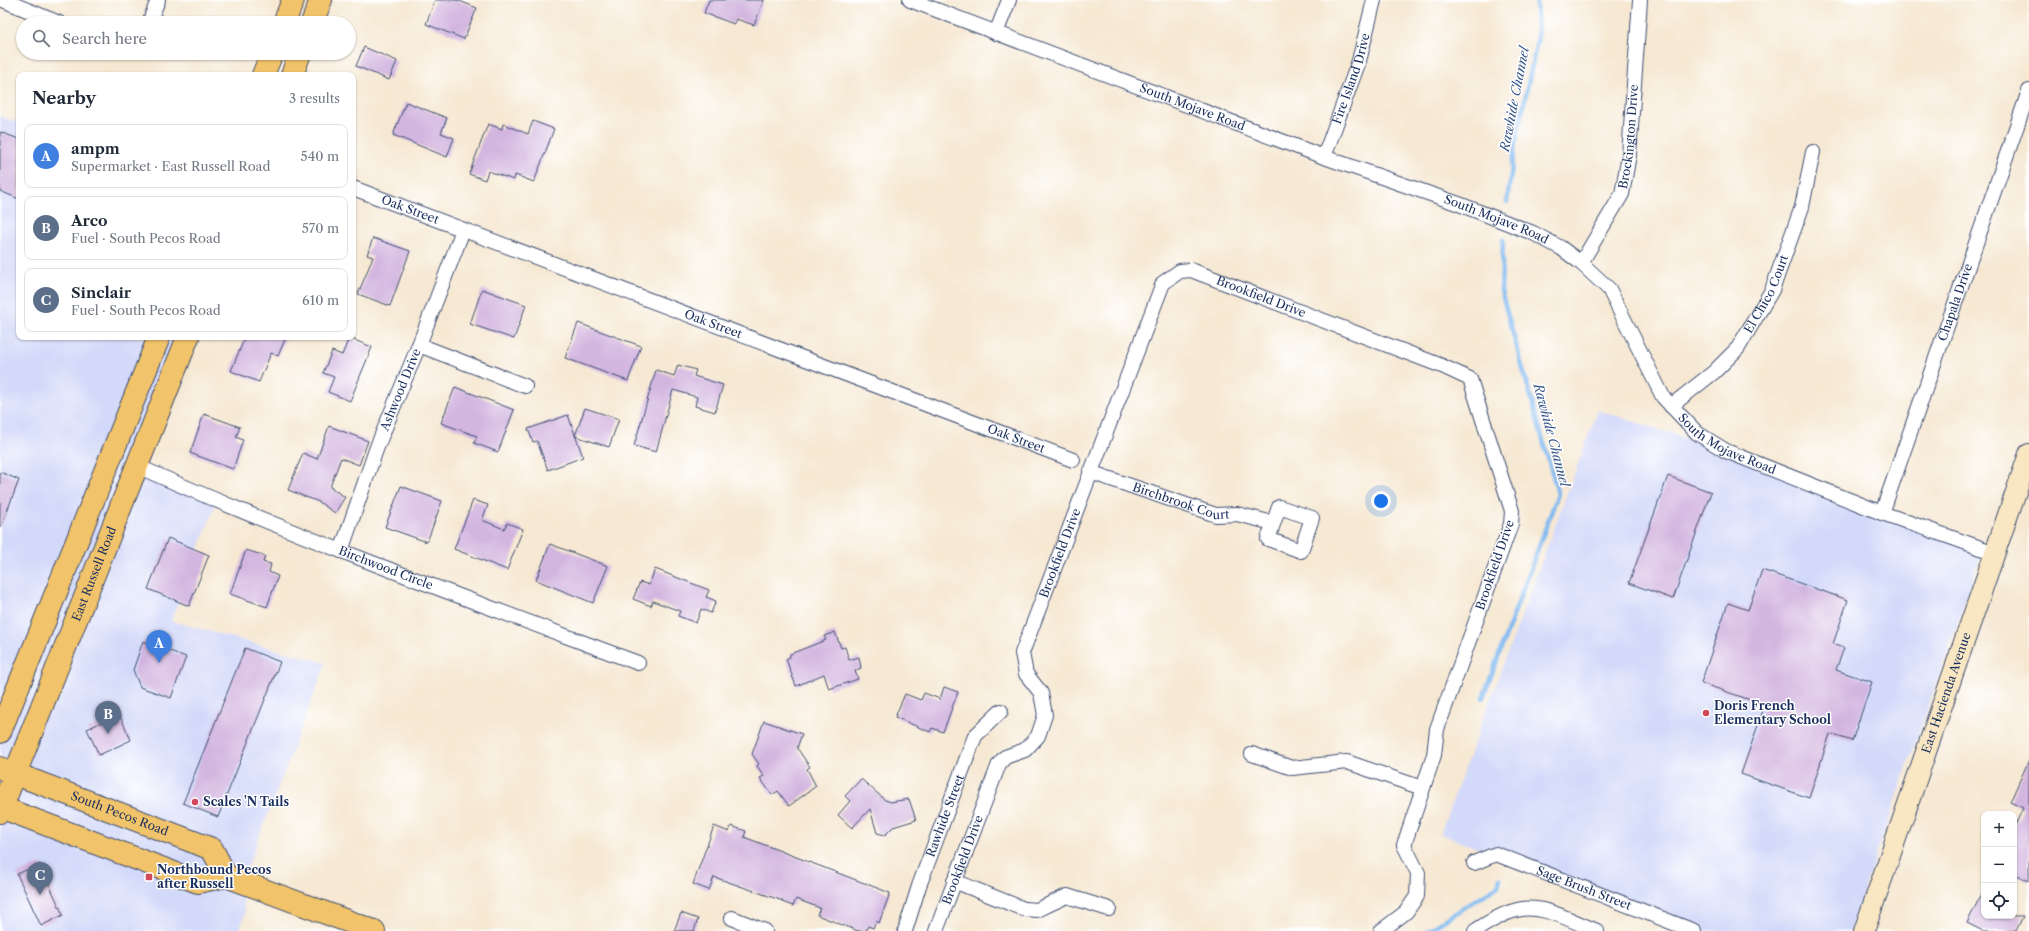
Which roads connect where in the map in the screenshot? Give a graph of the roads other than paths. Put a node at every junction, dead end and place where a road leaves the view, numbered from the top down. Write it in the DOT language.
graph roads {
  1 [pos="4,0"];
  2 [pos="158,0"];
  3 [pos="293,0"];
  4 [pos="321,0"];
  5 [pos="910,0"];
  6 [pos="1009,0"];
  7 [pos="1374,0"];
  8 [pos="1640,0"];
  9 [pos="42,16"];
  10 [pos="152,16"];
  11 [pos="287,16"];
  12 [pos="315,16"];
  13 [pos="996,33"];
  14 [pos="269,60"];
  15 [pos="297,60"];
  16 [pos="264,72"];
  17 [pos="293,72"];
  18 [pos="2029,91"];
  19 [pos="1813,152"];
  20 [pos="1324,157"];
  21 [pos="356,189"];
  22 [pos="463,230"];
  23 [pos="1581,262"];
  24 [pos="158,340"];
  25 [pos="187,340"];
  26 [pos="419,345"];
  27 [pos="525,386"];
  28 [pos="1671,406"];
  29 [pos="2029,454"];
  30 [pos="1073,460"];
  31 [pos="137,466"];
  32 [pos="1090,472"];
  33 [pos="1882,513"];
  34 [pos="1273,523"];
  35 [pos="341,551"];
  36 [pos="1995,553"];
  37 [pos="638,662"];
  38 [pos="1001,711"];
  39 [pos="0,732"];
  40 [pos="1252,754"];
  41 [pos="8,770"];
  42 [pos="1422,788"];
  43 [pos="1,809"];
  44 [pos="1474,863"];
  45 [pos="226,876"];
  46 [pos="954,881"];
  47 [pos="1108,908"];
  48 [pos="732,918"];
  49 [pos="374,931"];
  50 [pos="766,931"];
  51 [pos="905,931"];
  52 [pos="936,931"];
  53 [pos="1381,931"];
  54 [pos="1475,931"];
  55 [pos="1597,931"];
  56 [pos="1694,931"];
  57 [pos="1864,931"];
  1 -- 9 [label="street"];
  2 -- 10 [label="street"];
  3 -- 11 [label="main road"];
  4 -- 12 [label="main road"];
  5 -- 13 [label="street, South Mojave Road"];
  6 -- 13 [label="street"];
  7 -- 20 [label="street, Fire Island Drive"];
  8 -- 23 [label="street, Brockington Drive"];
  13 -- 20 [label="street, South Mojave Road"];
  14 -- 16 [label="main road"];
  15 -- 17 [label="main road"];
  18 -- 33 [label="street, Chapala Drive"];
  19 -- 28 [label="street, El Chico Court"];
  20 -- 23 [label="street, South Mojave Road"];
  21 -- 22 [label="street, Oak Street"];
  22 -- 26 [label="street, Ashwood Drive"];
  22 -- 30 [label="street, Oak Street"];
  23 -- 28 [label="street, South Mojave Road"];
  24 -- 39 [label="main road"];
  25 -- 31 [label="main road, East Russell Road"];
  26 -- 27 [label="street"];
  26 -- 35 [label="street, Ashwood Drive"];
  28 -- 33 [label="street, South Mojave Road"];
  29 -- 36 [label="main road, East Hacienda Avenue"];
  31 -- 35 [label="street, Birchwood Circle"];
  31 -- 41 [label="main road, East Russell Road"];
  32 -- 34 [label="street, Birchbrook Court"];
  32 -- 42 [label="street, Brookfield Drive"];
  32 -- 46 [label="street, Brookfield Drive"];
  33 -- 36 [label="street, South Mojave Road"];
  35 -- 37 [label="street, Birchwood Circle"];
  36 -- 57 [label="main road, East Hacienda Avenue"];
  38 -- 51 [label="street, Rawhide Street"];
  40 -- 42 [label="street"];
  41 -- 43 [label="main road, East Russell Road"];
  41 -- 45 [label="main road, South Pecos Road"];
  42 -- 53 [label="street, Brookfield Drive"];
  43 -- 45 [label="main road"];
  44 -- 56 [label="street, Sage Brush Street"];
  45 -- 49 [label="main road"];
  46 -- 47 [label="street"];
  46 -- 52 [label="street, Brookfield Drive"];
  48 -- 50 [label="street"];
  54 -- 55 [label="street"];
}
